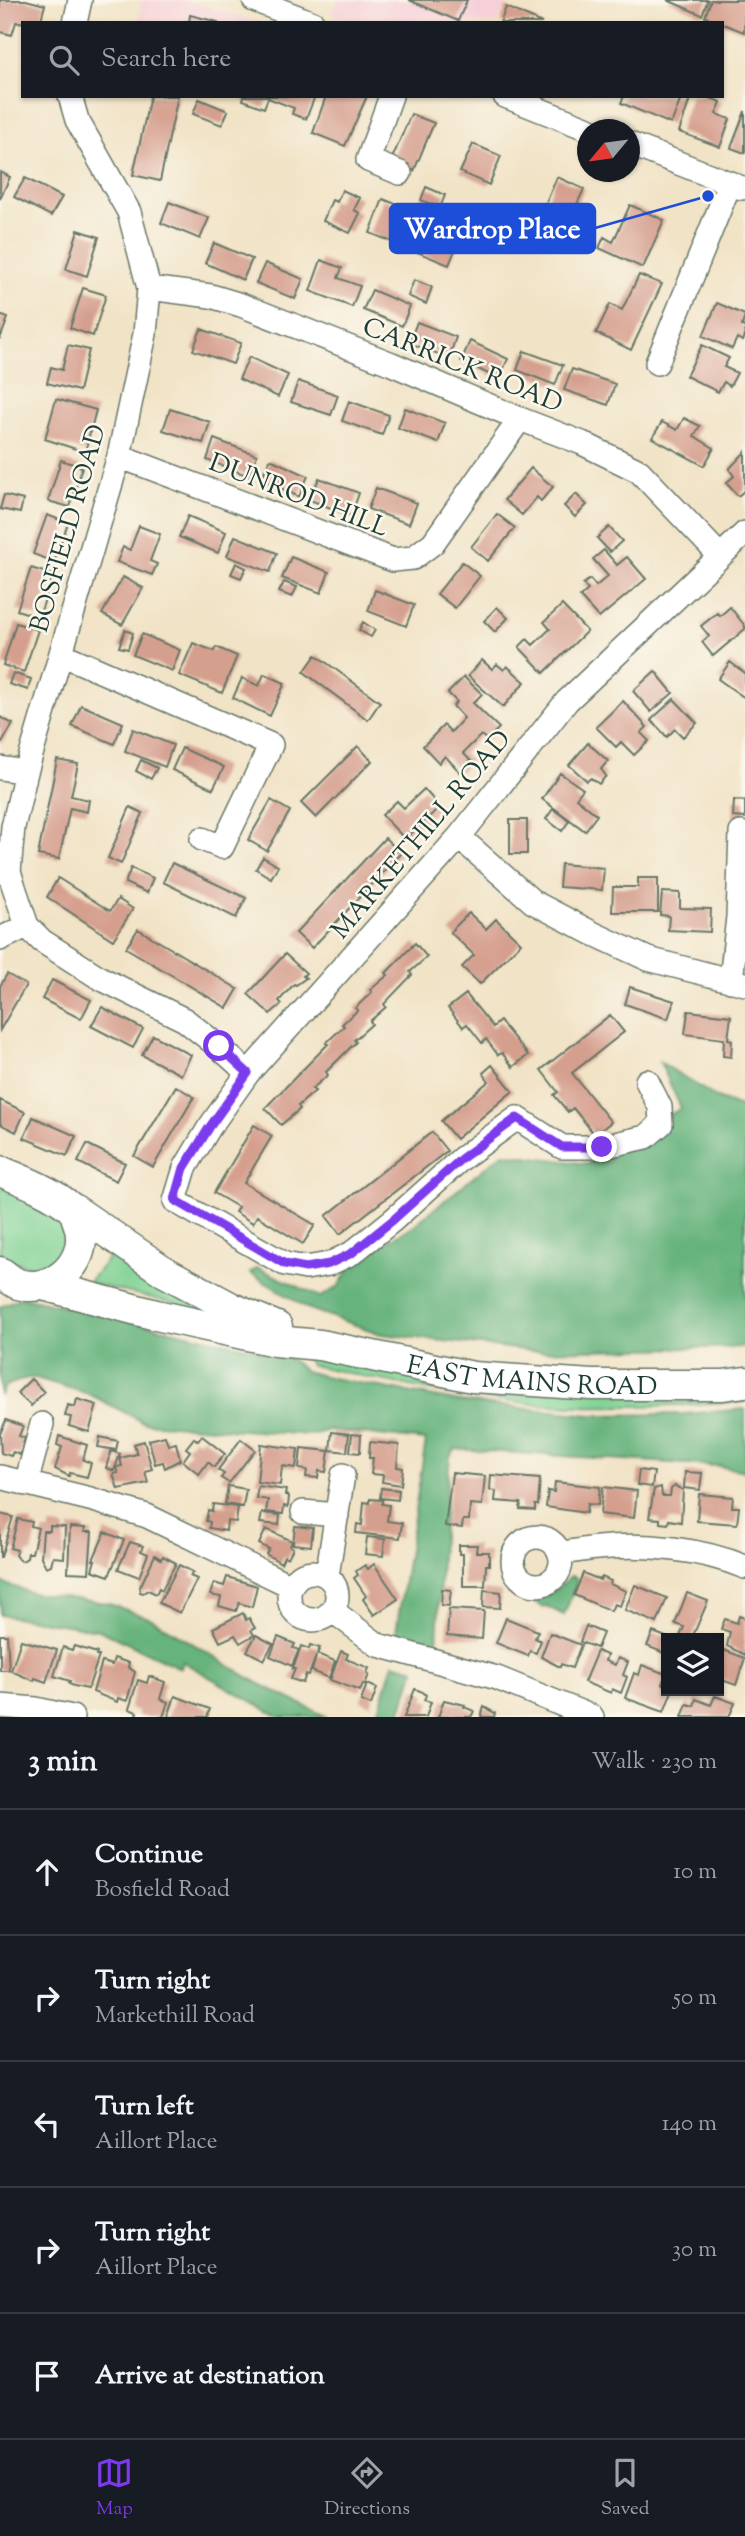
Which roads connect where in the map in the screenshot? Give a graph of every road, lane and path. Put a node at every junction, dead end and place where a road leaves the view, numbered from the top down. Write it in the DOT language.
graph roads {
  1 [pos="80,0"];
  2 [pos="254,0"];
  3 [pos="75,21"];
  4 [pos="308,21"];
  5 [pos="71,98"];
  6 [pos="390,98"];
  7 [pos="510,98"];
  8 [pos="577,124"];
  9 [pos="640,148"];
  10 [pos="400,173"];
  11 [pos="738,186"];
  12 [pos="149,288"];
  13 [pos="657,363"];
  14 [pos="520,419"];
  15 [pos="119,456"];
  16 [pos="745,533"];
  17 [pos="720,556"];
  18 [pos="61,654"];
  19 [pos="0,768"];
  20 [pos="26,772"];
  21 [pos="741,833"];
  22 [pos="458,837"];
  23 [pos="202,839"];
  24 [pos="27,926"];
  25 [pos="0,939"];
  26 [pos="738,982"];
  27 [pos="248,1073"];
  28 [pos="647,1081"];
  29 [pos="0,1171"];
  30 [pos="73,1209"];
  31 [pos="14,1283"];
  32 [pos="320,1345"];
  33 [pos="745,1382"];
  34 [pos="42,1424"];
  35 [pos="343,1475"];
  36 [pos="0,1477"];
  37 [pos="26,1484"];
  38 [pos="303,1512"];
  39 [pos="337,1515"];
  40 [pos="560,1553"];
  41 [pos="745,1567"];
  42 [pos="327,1576"];
  43 [pos="291,1586"];
  44 [pos="333,1611"];
  45 [pos="0,1706"];
  46 [pos="72,1717"];
  47 [pos="592,1717"];
  1 -- 3 [label="street"];
  2 -- 4 [label="street"];
  5 -- 12 [label="street, BOSFIELD ROAD"];
  6 -- 10 [label="street"];
  7 -- 8 [label="street"];
  9 -- 11 [label="street"];
  11 -- 13 [label="street"];
  12 -- 14 [label="street, CARRICK ROAD"];
  12 -- 15 [label="street, BOSFIELD ROAD"];
  14 -- 15 [label="street, DUNROD HILL"];
  14 -- 17 [label="street, CARRICK ROAD"];
  15 -- 18 [label="street, BOSFIELD ROAD"];
  16 -- 17 [label="street, MARKETHILL ROAD"];
  17 -- 22 [label="street, MARKETHILL ROAD"];
  18 -- 20 [label="street, BOSFIELD ROAD"];
  18 -- 23 [label="street"];
  19 -- 20 [label="street"];
  20 -- 24 [label="street, BOSFIELD ROAD"];
  21 -- 26 [label="street"];
  22 -- 26 [label="street"];
  22 -- 27 [label="street, MARKETHILL ROAD"];
  24 -- 25 [label="street"];
  24 -- 27 [label="street"];
  27 -- 28 [label="street, MARKETHILL ROAD"];
  29 -- 30 [label="main road, EAST MAINS ROAD"];
  30 -- 31 [label="main road"];
  30 -- 32 [label="main road, EAST MAINS ROAD"];
  31 -- 32 [label="main road, EAST MAINS ROAD"];
  32 -- 33 [label="main road, EAST MAINS ROAD"];
  34 -- 37 [label="street"];
  35 -- 39 [label="street"];
  36 -- 37 [label="street"];
  37 -- 43 [label="street"];
  38 -- 39 [label="street"];
  39 -- 42 [label="street"];
  40 -- 41 [label="street"];
  42 -- 43 [label="street"];
  42 -- 44 [label="street"];
  43 -- 44 [label="street"];
  44 -- 47 [label="street"];
  45 -- 46 [label="street"];
}
